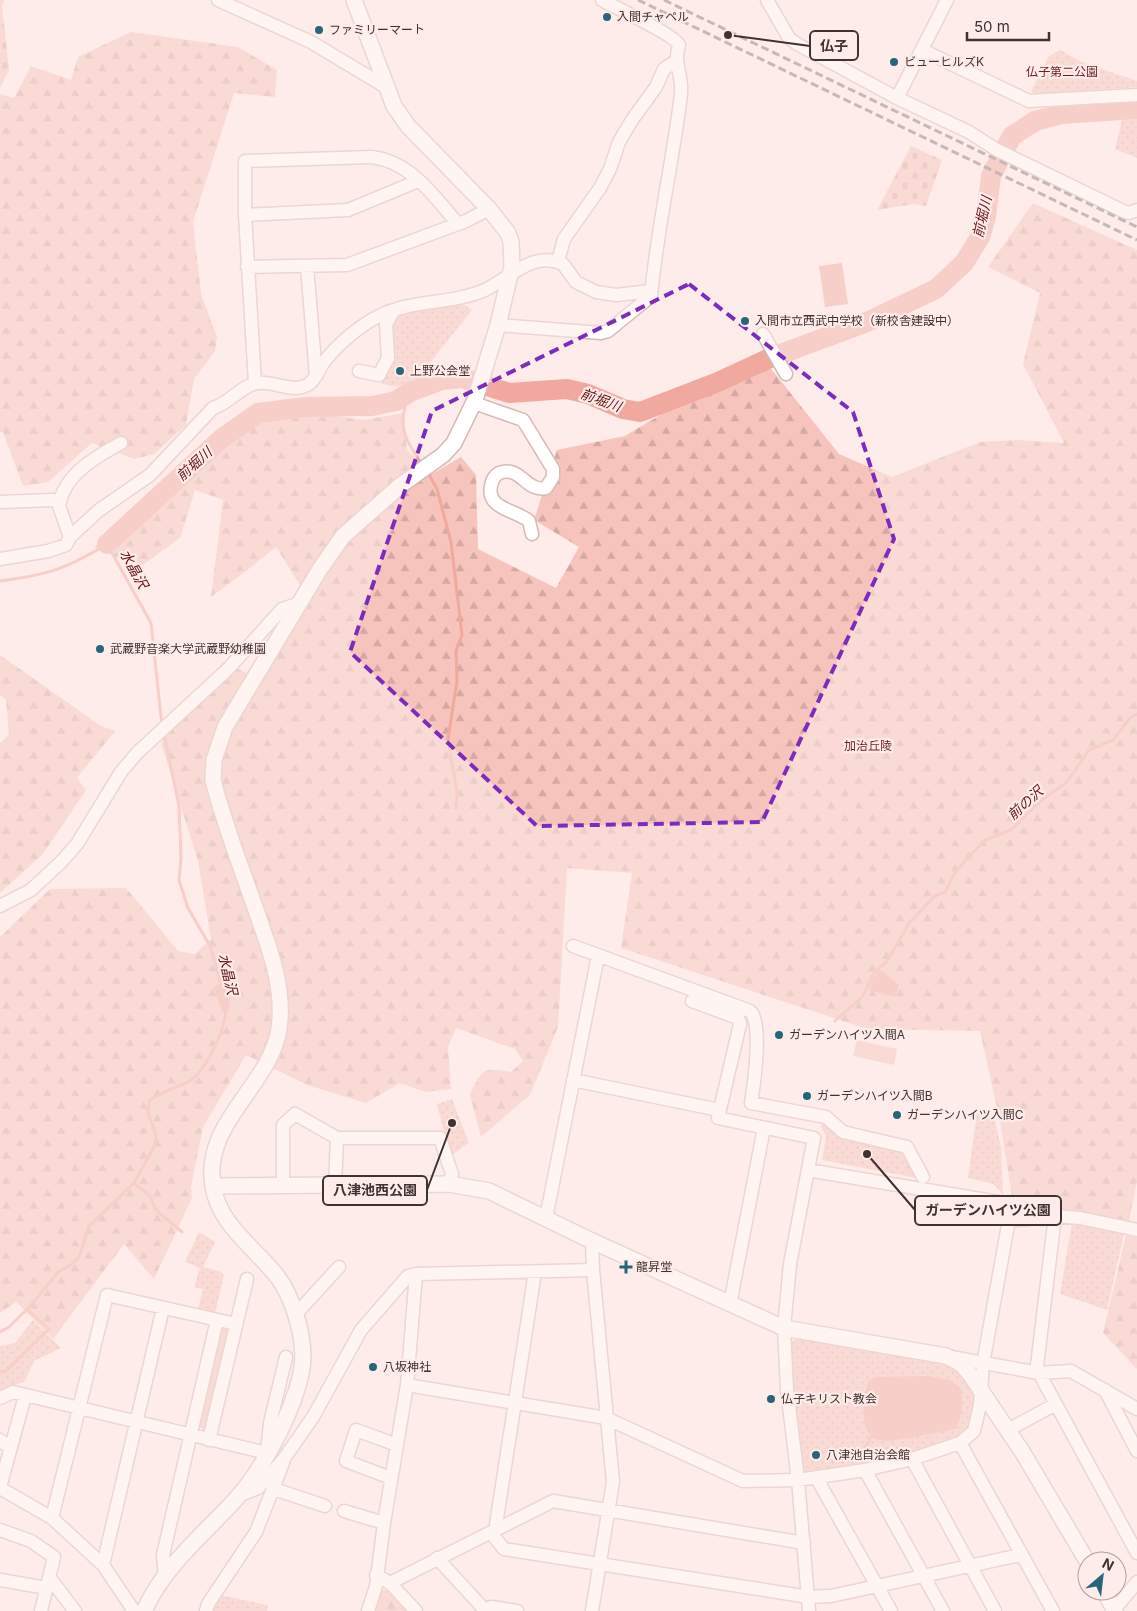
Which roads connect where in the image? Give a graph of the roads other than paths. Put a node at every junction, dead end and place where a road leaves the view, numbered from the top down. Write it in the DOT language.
graph roads {
  1 [pos="218,0"];
  2 [pos="354,0"];
  3 [pos="602,0"];
  4 [pos="767,0"];
  5 [pos="947,0"];
  6 [pos="922,50"];
  7 [pos="676,61"];
  8 [pos="386,88"];
  9 [pos="1137,95"];
  10 [pos="897,98"];
  11 [pos="418,181"];
  12 [pos="489,209"];
  13 [pos="1137,210"];
  14 [pos="244,215"];
  15 [pos="458,224"];
  16 [pos="558,261"];
  17 [pos="247,266"];
  18 [pos="307,266"];
  19 [pos="510,274"];
  20 [pos="651,291"];
  21 [pos="394,310"];
  22 [pos="498,325"];
  23 [pos="763,334"];
  24 [pos="359,371"];
  25 [pos="786,374"];
  26 [pos="316,376"];
  27 [pos="256,383"];
  28 [pos="474,402"];
  29 [pos="121,443"];
  30 [pos="0,502"];
  31 [pos="60,502"];
  32 [pos="532,534"];
  33 [pos="70,537"];
  34 [pos="0,560"];
  35 [pos="300,603"];
  36 [pos="0,906"];
  37 [pos="573,946"];
  38 [pos="598,956"];
  39 [pos="692,1001"];
  40 [pos="573,1080"];
  41 [pos="719,1110"];
  42 [pos="764,1128"];
  43 [pos="337,1138"];
  44 [pos="808,1170"];
  45 [pos="923,1177"];
  46 [pos="449,1184"];
  47 [pos="283,1185"];
  48 [pos="212,1186"];
  49 [pos="335,1186"];
  50 [pos="1055,1216"];
  51 [pos="546,1218"];
  52 [pos="1009,1221"];
  53 [pos="1137,1230"];
  54 [pos="592,1241"];
  55 [pos="339,1268"];
  56 [pos="593,1270"];
  57 [pos="536,1272"];
  58 [pos="416,1274"];
  59 [pos="247,1279"];
  60 [pos="730,1304"];
  61 [pos="163,1308"];
  62 [pos="296,1314"];
  63 [pos="217,1320"];
  64 [pos="236,1324"];
  65 [pos="784,1328"];
  66 [pos="946,1356"];
  67 [pos="286,1357"];
  68 [pos="983,1364"];
  69 [pos="1039,1373"];
  70 [pos="407,1385"];
  71 [pos="980,1389"];
  72 [pos="1105,1390"];
  73 [pos="25,1396"];
  74 [pos="0,1398"];
  75 [pos="515,1403"];
  76 [pos="1056,1404"];
  77 [pos="79,1409"];
  78 [pos="1137,1409"];
  79 [pos="606,1418"];
  80 [pos="136,1422"];
  81 [pos="1008,1430"];
  82 [pos="191,1435"];
  83 [pos="209,1440"];
  84 [pos="960,1443"];
  85 [pos="5,1444"];
  86 [pos="398,1445"];
  87 [pos="1137,1451"];
  88 [pos="266,1453"];
  89 [pos="912,1459"];
  90 [pos="283,1460"];
  91 [pos="865,1470"];
  92 [pos="816,1477"];
  93 [pos="391,1478"];
  94 [pos="798,1480"];
  95 [pos="0,1487"];
  96 [pos="274,1489"];
  97 [pos="238,1496"];
  98 [pos="325,1506"];
  99 [pos="344,1511"];
  100 [pos="608,1511"];
  101 [pos="52,1518"];
  102 [pos="384,1523"];
  103 [pos="0,1530"];
  104 [pos="493,1532"];
  105 [pos="804,1544"];
  106 [pos="1081,1551"];
  107 [pos="1137,1553"];
  108 [pos="1020,1555"];
  109 [pos="437,1558"];
  110 [pos="599,1564"];
  111 [pos="103,1565"];
  112 [pos="970,1566"];
  113 [pos="376,1575"];
  114 [pos="923,1576"];
  115 [pos="164,1577"];
  116 [pos="0,1580"];
  117 [pos="48,1582"];
  118 [pos="1137,1582"];
  119 [pos="390,1583"];
  120 [pos="877,1586"];
  121 [pos="809,1597"];
  122 [pos="486,1609"];
  123 [pos="41,1611"];
  124 [pos="75,1611"];
  125 [pos="134,1611"];
  126 [pos="144,1611"];
  127 [pos="206,1611"];
  128 [pos="368,1611"];
  129 [pos="416,1611"];
  130 [pos="517,1611"];
  131 [pos="592,1611"];
  132 [pos="809,1611"];
  133 [pos="891,1611"];
  134 [pos="943,1611"];
  135 [pos="995,1611"];
  136 [pos="1053,1611"];
  137 [pos="1114,1611"];
  1 -- 8 [label="street"];
  2 -- 8 [label="street"];
  3 -- 7 [label="street"];
  4 -- 10 [label="street"];
  5 -- 6 [label="street"];
  6 -- 9 [label="street"];
  6 -- 10 [label="street"];
  7 -- 16 [label="street"];
  7 -- 20 [label="street"];
  8 -- 12 [label="street"];
  10 -- 13 [label="street"];
  11 -- 14 [label="street"];
  11 -- 14 [label="street"];
  11 -- 15 [label="street"];
  12 -- 15 [label="street"];
  12 -- 19 [label="street"];
  14 -- 17 [label="street"];
  15 -- 18 [label="street"];
  16 -- 19 [label="street"];
  16 -- 20 [label="street"];
  17 -- 18 [label="street"];
  17 -- 27 [label="street"];
  18 -- 26 [label="street"];
  19 -- 21 [label="street"];
  19 -- 22 [label="street"];
  20 -- 22 [label="street"];
  21 -- 24 [label="street"];
  21 -- 26 [label="street"];
  22 -- 28 [label="street"];
  23 -- 25 [label="street"];
  26 -- 27 [label="street"];
  27 -- 33 [label="street"];
  28 -- 32 [label="street"];
  28 -- 35 [label="street"];
  29 -- 31 [label="street"];
  30 -- 31 [label="street"];
  31 -- 33 [label="street"];
  33 -- 34 [label="street"];
  35 -- 36 [label="street"];
  35 -- 48 [label="street"];
  37 -- 38 [label="street"];
  38 -- 40 [label="street"];
  38 -- 45 [label="street"];
  39 -- 41 [label="street"];
  40 -- 41 [label="street"];
  40 -- 51 [label="street"];
  41 -- 42 [label="street"];
  42 -- 44 [label="street"];
  42 -- 60 [label="street"];
  43 -- 46 [label="street"];
  43 -- 47 [label="street"];
  43 -- 49 [label="street"];
  44 -- 52 [label="street"];
  44 -- 65 [label="street"];
  46 -- 49 [label="street"];
  46 -- 51 [label="street"];
  47 -- 48 [label="street"];
  47 -- 49 [label="street"];
  48 -- 62 [label="street"];
  50 -- 52 [label="street"];
  50 -- 53 [label="street"];
  50 -- 69 [label="street"];
  51 -- 54 [label="street"];
  52 -- 68 [label="street"];
  54 -- 56 [label="street"];
  54 -- 60 [label="street"];
  55 -- 62 [label="street"];
  56 -- 57 [label="street"];
  56 -- 79 [label="street"];
  57 -- 58 [label="street"];
  57 -- 75 [label="street"];
  58 -- 70 [label="street"];
  58 -- 90 [label="street"];
  59 -- 64 [label="street"];
  60 -- 65 [label="street"];
  61 -- 63 [label="street"];
  61 -- 77 [label="street"];
  61 -- 80 [label="street"];
  62 -- 88 [label="street"];
  63 -- 64 [label="street"];
  63 -- 82 [label="street"];
  64 -- 83 [label="street"];
  65 -- 66 [label="street"];
  65 -- 94 [label="street"];
  66 -- 68 [label="street"];
  66 -- 71 [label="street"];
  67 -- 88 [label="street"];
  68 -- 69 [label="street"];
  68 -- 71 [label="street"];
  69 -- 72 [label="street"];
  69 -- 76 [label="street"];
  70 -- 75 [label="street"];
  70 -- 86 [label="street"];
  71 -- 81 [label="street"];
  71 -- 84 [label="street"];
  72 -- 78 [label="street"];
  72 -- 87 [label="street"];
  73 -- 74 [label="street"];
  73 -- 77 [label="street"];
  73 -- 85 [label="street"];
  75 -- 79 [label="street"];
  75 -- 104 [label="street"];
  76 -- 81 [label="street"];
  76 -- 107 [label="street"];
  77 -- 80 [label="street"];
  77 -- 101 [label="street"];
  79 -- 94 [label="street"];
  79 -- 100 [label="street"];
  80 -- 82 [label="street"];
  80 -- 111 [label="street"];
  81 -- 106 [label="street"];
  82 -- 83 [label="street"];
  82 -- 115 [label="street"];
  83 -- 88 [label="street"];
  84 -- 89 [label="street"];
  84 -- 108 [label="street"];
  85 -- 95 [label="street"];
  86 -- 93 [label="street"];
  86 -- 93 [label="street"];
  88 -- 97 [label="street"];
  89 -- 91 [label="street"];
  89 -- 112 [label="street"];
  90 -- 96 [label="street"];
  90 -- 97 [label="street"];
  91 -- 92 [label="street"];
  91 -- 114 [label="street"];
  92 -- 94 [label="street"];
  92 -- 120 [label="street"];
  93 -- 102 [label="street"];
  94 -- 105 [label="street"];
  95 -- 101 [label="street"];
  96 -- 98 [label="street"];
  96 -- 127 [label="street"];
  97 -- 115 [label="street"];
  99 -- 102 [label="street"];
  100 -- 104 [label="street"];
  100 -- 105 [label="street"];
  100 -- 110 [label="street"];
  101 -- 111 [label="street"];
  102 -- 113 [label="street"];
  103 -- 117 [label="street"];
  104 -- 109 [label="street"];
  104 -- 110 [label="street"];
  105 -- 121 [label="street"];
  108 -- 112 [label="street"];
  108 -- 136 [label="street"];
  109 -- 119 [label="street"];
  109 -- 122 [label="street"];
  110 -- 121 [label="street"];
  110 -- 131 [label="street"];
  111 -- 125 [label="street"];
  112 -- 114 [label="street"];
  112 -- 135 [label="street"];
  113 -- 119 [label="street"];
  113 -- 128 [label="street"];
  114 -- 120 [label="street"];
  114 -- 134 [label="street"];
  115 -- 126 [label="street"];
  116 -- 117 [label="street"];
  117 -- 123 [label="street"];
  117 -- 124 [label="street"];
  118 -- 137 [label="street"];
  119 -- 129 [label="street"];
  120 -- 121 [label="street"];
  120 -- 133 [label="street"];
  121 -- 132 [label="street"];
  122 -- 130 [label="street"];
}
